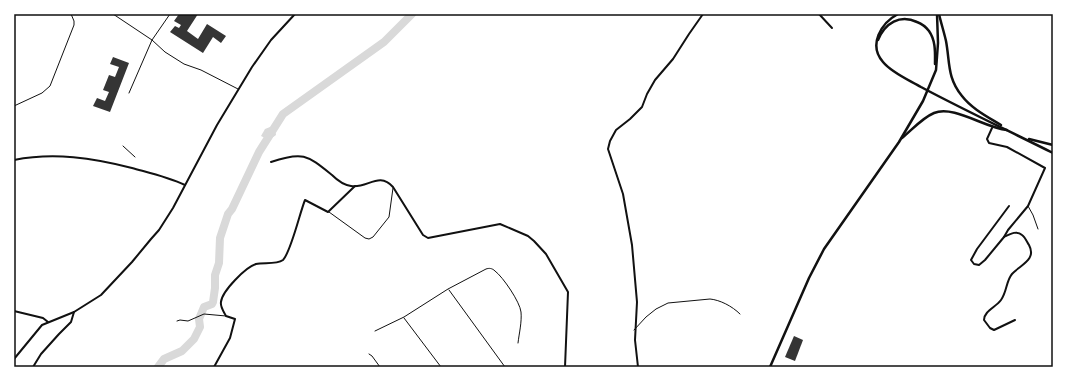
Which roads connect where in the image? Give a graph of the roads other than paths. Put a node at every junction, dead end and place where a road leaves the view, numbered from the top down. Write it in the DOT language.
graph roads {
  1 [pos="71,14"];
  2 [pos="113,14"];
  3 [pos="170,14"];
  4 [pos="295,14"];
  5 [pos="703,14"];
  6 [pos="818,14"];
  7 [pos="898,14"];
  8 [pos="938,14"];
  9 [pos="832,28"];
  10 [pos="152,40"];
  11 [pos="876,46"];
  12 [pos="936,70"];
  13 [pos="238,89"];
  14 [pos="129,93"];
  15 [pos="14,106"];
  16 [pos="992,128"];
  17 [pos="1008,130"];
  18 [pos="1024,138"];
  19 [pos="899,142"];
  20 [pos="1053,145"];
  21 [pos="1053,153"];
  22 [pos="14,160"];
  23 [pos="271,162"];
  24 [pos="185,184"];
  25 [pos="355,186"];
  26 [pos="393,187"];
  27 [pos="1009,206"];
  28 [pos="1028,206"];
  29 [pos="328,212"];
  30 [pos="1038,229"];
  31 [pos="1004,237"];
  32 [pos="448,289"];
  33 [pos="14,311"];
  34 [pos="74,312"];
  35 [pos="740,314"];
  36 [pos="226,316"];
  37 [pos="404,317"];
  38 [pos="1015,320"];
  39 [pos="177,321"];
  40 [pos="48,322"];
  41 [pos="634,330"];
  42 [pos="376,332"];
  43 [pos="518,343"];
  44 [pos="369,354"];
  45 [pos="14,359"];
  46 [pos="33,367"];
  47 [pos="214,367"];
  48 [pos="380,367"];
  49 [pos="441,367"];
  50 [pos="505,367"];
  51 [pos="565,367"];
  52 [pos="638,367"];
  53 [pos="770,367"];
  1 -- 15 [label="lane"];
  2 -- 10 [label="lane"];
  3 -- 10 [label="lane"];
  4 -- 13 [label="street"];
  5 -- 41 [label="street"];
  6 -- 9 [label="street"];
  7 -- 11 [label="main road"];
  8 -- 12 [label="main road"];
  8 -- 17 [label="main road"];
  10 -- 13 [label="lane"];
  10 -- 14 [label="lane"];
  11 -- 12 [label="main road"];
  11 -- 17 [label="main road"];
  12 -- 19 [label="main road"];
  13 -- 24 [label="street"];
  16 -- 17 [label="main road"];
  16 -- 19 [label="main road"];
  16 -- 28 [label="street"];
  17 -- 18 [label="main road"];
  18 -- 20 [label="main road"];
  18 -- 21 [label="main road"];
  19 -- 53 [label="main road"];
  22 -- 24 [label="street"];
  23 -- 25 [label="street"];
  24 -- 34 [label="street"];
  25 -- 26 [label="street"];
  25 -- 29 [label="street"];
  26 -- 29 [label="lane"];
  26 -- 51 [label="street"];
  27 -- 31 [label="street"];
  28 -- 30 [label="lane"];
  28 -- 31 [label="street"];
  29 -- 36 [label="street"];
  31 -- 38 [label="street"];
  32 -- 37 [label="lane"];
  32 -- 43 [label="lane"];
  32 -- 50 [label="lane"];
  33 -- 40 [label="street"];
  34 -- 40 [label="street"];
  34 -- 46 [label="street"];
  35 -- 41 [label="lane"];
  36 -- 39 [label="lane"];
  36 -- 47 [label="street"];
  37 -- 42 [label="lane"];
  37 -- 49 [label="lane"];
  40 -- 45 [label="street"];
  41 -- 52 [label="street"];
  44 -- 48 [label="lane"];
}
